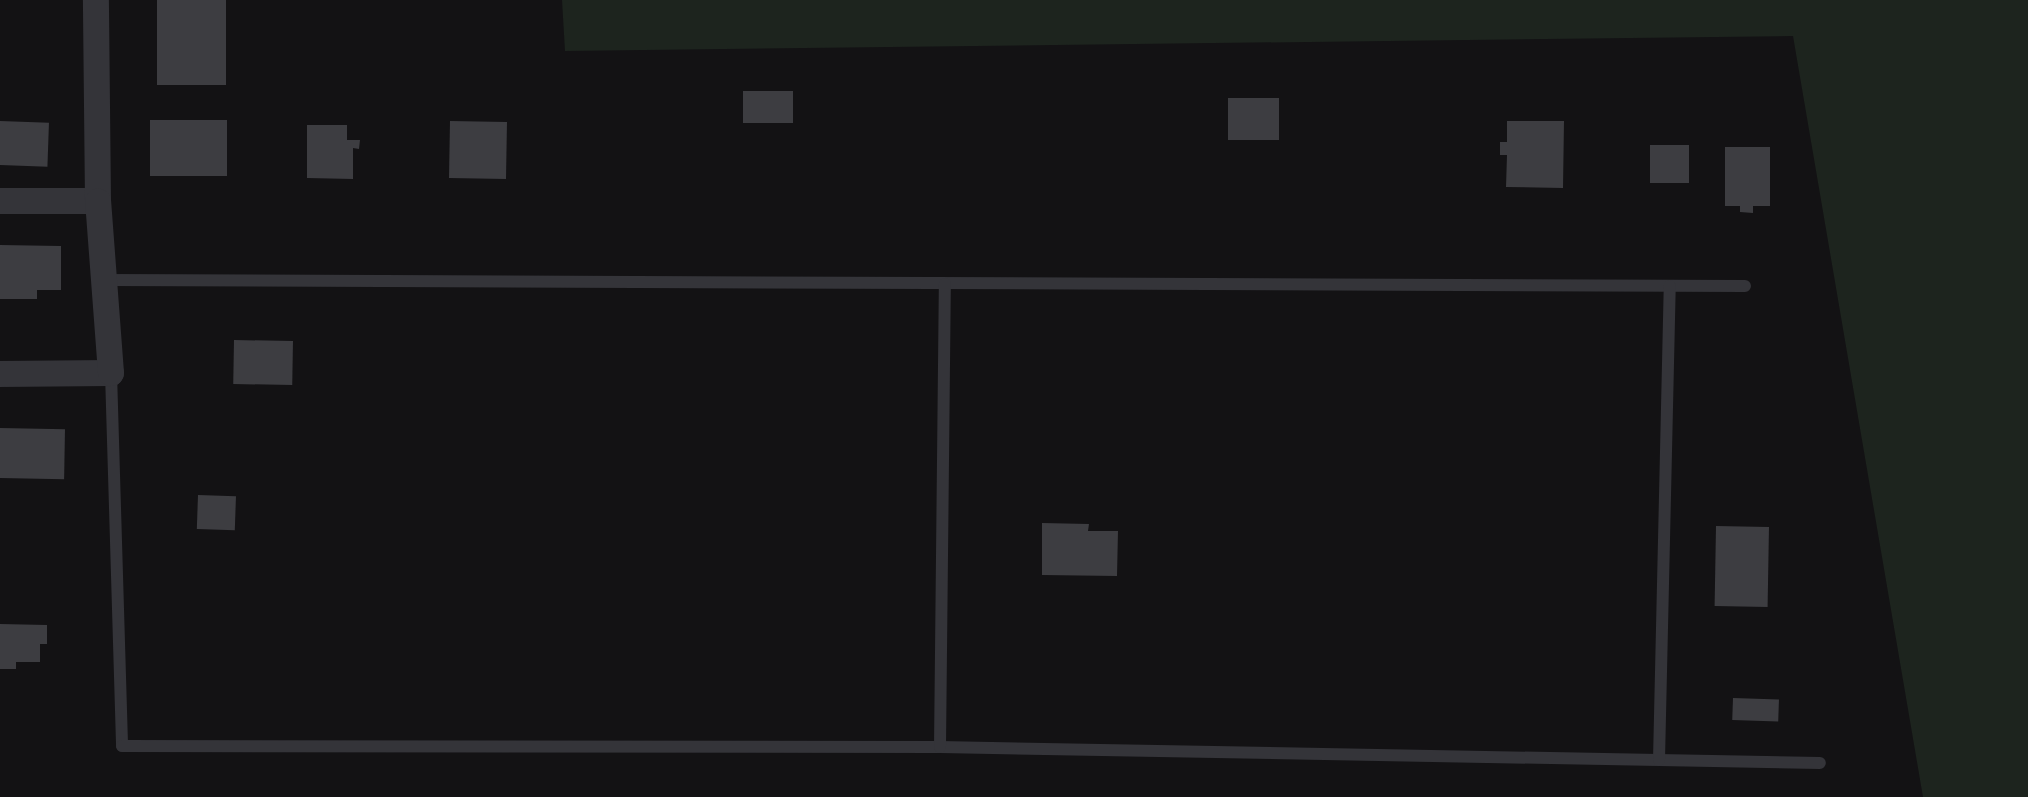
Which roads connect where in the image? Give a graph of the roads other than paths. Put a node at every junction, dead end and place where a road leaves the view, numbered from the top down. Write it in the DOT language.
graph roads {
  1 [pos="96,0"];
  2 [pos="0,201"];
  3 [pos="98,201"];
  4 [pos="104,280"];
  5 [pos="945,284"];
  6 [pos="1670,286"];
  7 [pos="1746,286"];
  8 [pos="111,373"];
  9 [pos="0,374"];
  10 [pos="940,747"];
  11 [pos="1659,760"];
  12 [pos="1820,763"];
  1 -- 3 [label="street"];
  2 -- 3 [label="street"];
  3 -- 4 [label="street"];
  4 -- 5 [label="lane"];
  4 -- 8 [label="street"];
  5 -- 6 [label="lane"];
  5 -- 10 [label="lane"];
  6 -- 7 [label="lane"];
  6 -- 11 [label="lane"];
  8 -- 9 [label="street"];
  8 -- 10 [label="lane"];
  10 -- 11 [label="lane"];
  11 -- 12 [label="lane"];
}
